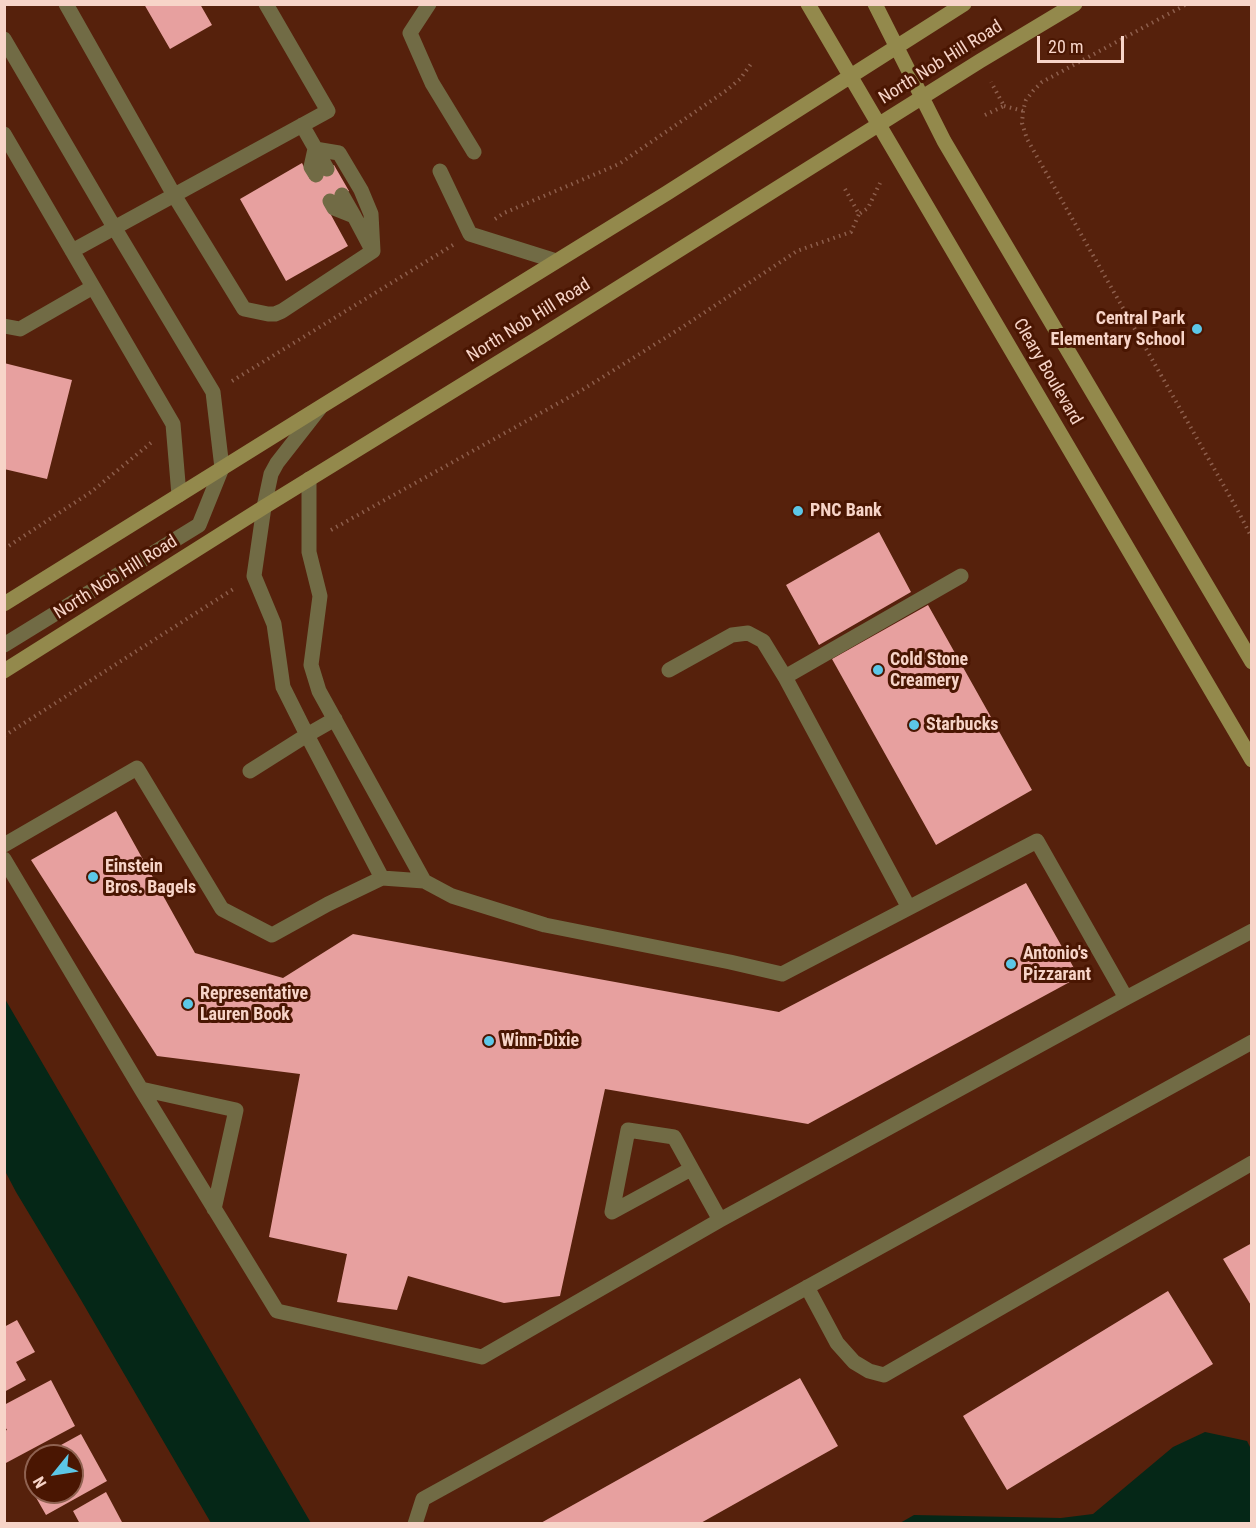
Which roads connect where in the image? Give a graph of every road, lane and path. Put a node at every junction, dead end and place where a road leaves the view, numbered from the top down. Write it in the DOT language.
graph roads {
  1 [pos="66,4"];
  2 [pos="266,4"];
  3 [pos="429,4"];
  4 [pos="808,4"];
  5 [pos="875,4"];
  6 [pos="964,4"];
  7 [pos="1075,4"];
  8 [pos="1187,4"];
  9 [pos="4,39"];
  10 [pos="897,47"];
  11 [pos="751,64"];
  12 [pos="850,76"];
  13 [pos="991,82"];
  14 [pos="922,98"];
  15 [pos="1004,106"];
  16 [pos="1023,111"];
  17 [pos="984,115"];
  18 [pos="302,125"];
  19 [pos="879,125"];
  20 [pos="4,134"];
  21 [pos="315,149"];
  22 [pos="474,152"];
  23 [pos="440,171"];
  24 [pos="321,172"];
  25 [pos="880,183"];
  26 [pos="845,189"];
  27 [pos="174,195"];
  28 [pos="336,198"];
  29 [pos="859,214"];
  30 [pos="114,227"];
  31 [pos="470,234"];
  32 [pos="72,251"];
  33 [pos="373,251"];
  34 [pos="556,261"];
  35 [pos="93,286"];
  36 [pos="4,326"];
  37 [pos="213,392"];
  38 [pos="322,406"];
  39 [pos="173,424"];
  40 [pos="222,468"];
  41 [pos="309,479"];
  42 [pos="179,495"];
  43 [pos="264,507"];
  44 [pos="1251,538"];
  45 [pos="309,543"];
  46 [pos="4,549"];
  47 [pos="254,576"];
  48 [pos="961,576"];
  49 [pos="4,604"];
  50 [pos="4,645"];
  51 [pos="1251,662"];
  52 [pos="669,670"];
  53 [pos="4,671"];
  54 [pos="785,677"];
  55 [pos="335,719"];
  56 [pos="307,735"];
  57 [pos="4,736"];
  58 [pos="1251,760"];
  59 [pos="250,771"];
  60 [pos="4,845"];
  61 [pos="4,859"];
  62 [pos="382,878"];
  63 [pos="424,881"];
  64 [pos="909,908"];
  65 [pos="1251,931"];
  66 [pos="1126,998"];
  67 [pos="1251,1042"];
  68 [pos="141,1089"];
  69 [pos="1251,1163"];
  70 [pos="691,1169"];
  71 [pos="214,1209"];
  72 [pos="720,1220"];
  73 [pos="807,1287"];
  74 [pos="415,1524"];
  1 -- 27 [label="lane"];
  2 -- 18 [label="lane"];
  3 -- 22 [label="lane"];
  4 -- 12 [label="main road, Cleary Boulevard"];
  5 -- 10 [label="main road, Cleary Boulevard"];
  6 -- 10 [label="main road, North Nob Hill Road"];
  7 -- 14 [label="main road, North Nob Hill Road"];
  8 -- 16 [label="path"];
  9 -- 30 [label="lane"];
  10 -- 12 [label="main road, North Nob Hill Road"];
  10 -- 14 [label="main road, Cleary Boulevard"];
  11 -- 31 [label="path"];
  12 -- 19 [label="main road, Cleary Boulevard"];
  12 -- 34 [label="main road, North Nob Hill Road"];
  13 -- 15 [label="path"];
  14 -- 19 [label="main road, North Nob Hill Road"];
  14 -- 51 [label="main road, Cleary Boulevard"];
  15 -- 16 [label="path"];
  15 -- 17 [label="path"];
  16 -- 44 [label="path"];
  18 -- 21 [label="lane"];
  18 -- 27 [label="lane"];
  19 -- 41 [label="main road, North Nob Hill Road"];
  19 -- 58 [label="main road, Cleary Boulevard"];
  20 -- 32 [label="lane"];
  21 -- 24 [label="lane"];
  21 -- 33 [label="lane"];
  23 -- 31 [label="lane"];
  25 -- 29 [label="path"];
  26 -- 29 [label="path"];
  27 -- 30 [label="lane"];
  27 -- 33 [label="lane"];
  28 -- 33 [label="lane"];
  29 -- 45 [label="path"];
  30 -- 32 [label="lane"];
  30 -- 37 [label="lane"];
  31 -- 34 [label="lane"];
  31 -- 37 [label="path"];
  32 -- 35 [label="lane"];
  34 -- 38 [label="main road, North Nob Hill Road"];
  35 -- 36 [label="lane"];
  35 -- 39 [label="lane"];
  37 -- 40 [label="lane"];
  38 -- 40 [label="main road, North Nob Hill Road"];
  38 -- 43 [label="lane"];
  39 -- 42 [label="lane"];
  39 -- 46 [label="path"];
  40 -- 42 [label="main road, North Nob Hill Road"];
  40 -- 50 [label="lane"];
  41 -- 43 [label="main road, North Nob Hill Road"];
  41 -- 45 [label="lane"];
  42 -- 49 [label="main road, North Nob Hill Road"];
  43 -- 47 [label="lane"];
  43 -- 53 [label="main road, North Nob Hill Road"];
  45 -- 55 [label="lane"];
  47 -- 56 [label="lane"];
  47 -- 57 [label="path"];
  48 -- 54 [label="lane"];
  52 -- 54 [label="lane"];
  54 -- 64 [label="lane"];
  55 -- 56 [label="lane"];
  55 -- 63 [label="lane"];
  56 -- 59 [label="lane"];
  56 -- 62 [label="lane"];
  60 -- 62 [label="lane"];
  61 -- 68 [label="lane"];
  62 -- 63 [label="lane"];
  63 -- 64 [label="lane"];
  64 -- 66 [label="lane"];
  65 -- 66 [label="lane"];
  66 -- 72 [label="lane"];
  67 -- 73 [label="lane"];
  68 -- 71 [label="lane"];
  68 -- 71 [label="lane"];
  69 -- 73 [label="lane"];
  70 -- 70 [label="lane"];
  70 -- 72 [label="lane"];
  71 -- 72 [label="lane"];
  73 -- 74 [label="lane"];
}
